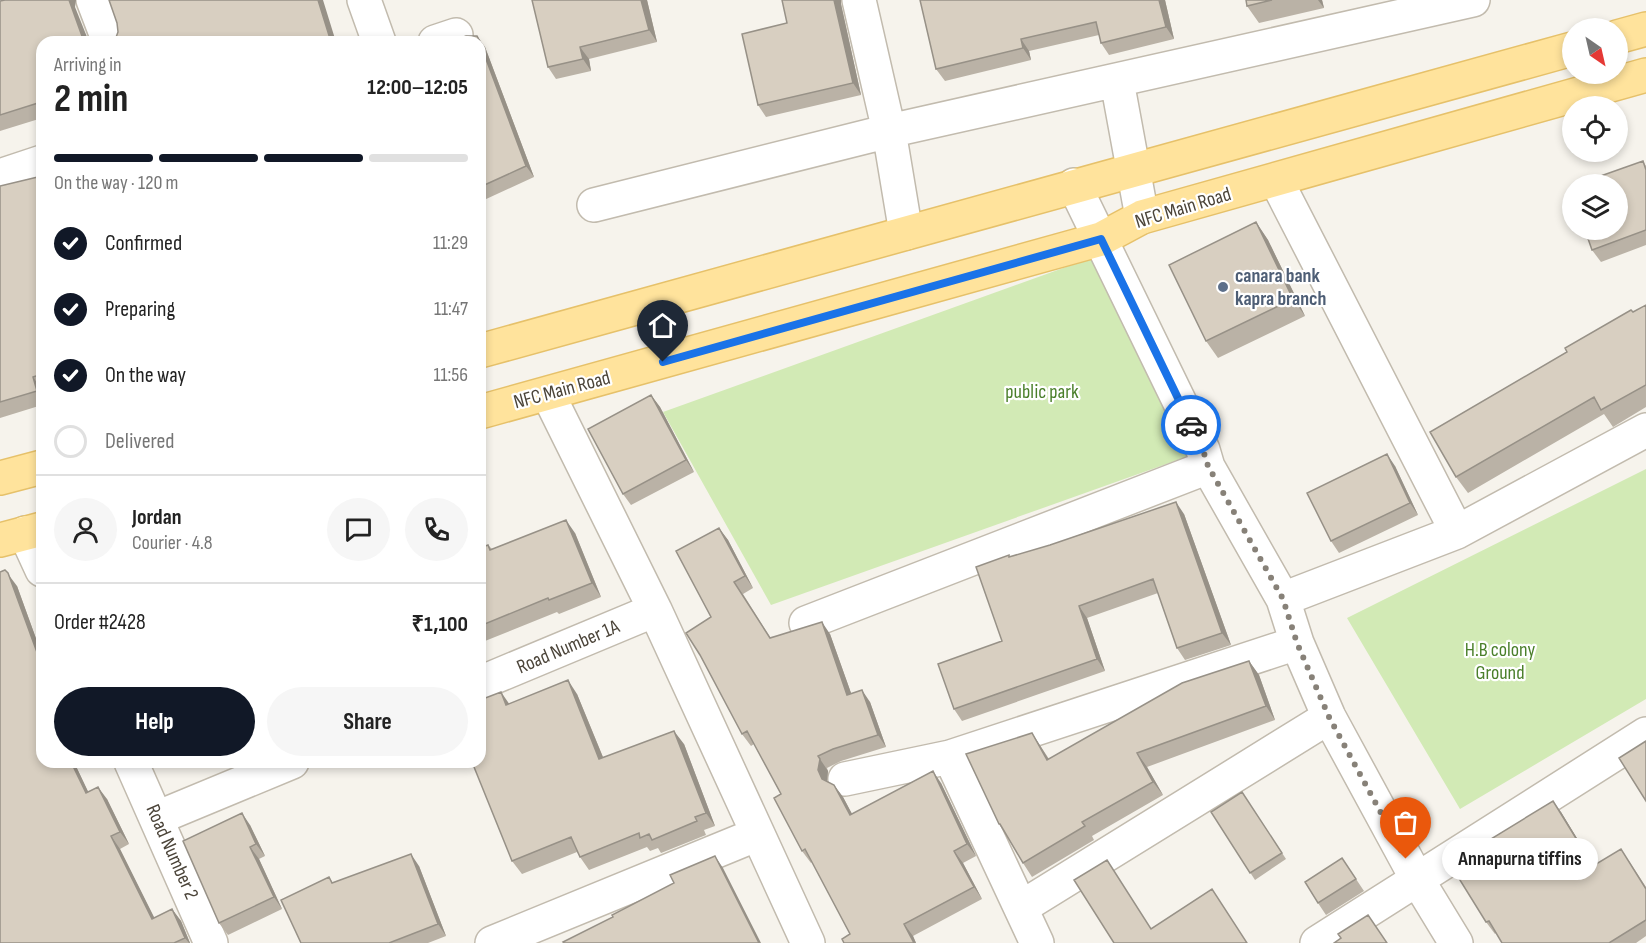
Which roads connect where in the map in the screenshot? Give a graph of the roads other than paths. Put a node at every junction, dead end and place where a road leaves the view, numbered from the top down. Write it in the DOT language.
graph roads {
  1 [pos="93,0"];
  2 [pos="364,0"];
  3 [pos="859,0"];
  4 [pos="1473,0"];
  5 [pos="1646,29"];
  6 [pos="1628,34"];
  7 [pos="107,36"];
  8 [pos="377,36"];
  9 [pos="1562,52"];
  10 [pos="1644,80"];
  11 [pos="1117,81"];
  12 [pos="889,131"];
  13 [pos="36,164"];
  14 [pos="1133,169"];
  15 [pos="0,176"];
  16 [pos="1276,180"];
  17 [pos="1074,185"];
  18 [pos="594,205"];
  19 [pos="1142,217"];
  20 [pos="906,233"];
  21 [pos="1101,239"];
  22 [pos="486,349"];
  23 [pos="548,394"];
  24 [pos="486,410"];
  25 [pos="1646,430"];
  26 [pos="1208,466"];
  27 [pos="36,468"];
  28 [pos="1,474"];
  29 [pos="1457,532"];
  30 [pos="22,534"];
  31 [pos="36,559"];
  32 [pos="1283,599"];
  33 [pos="656,610"];
  34 [pos="806,623"];
  35 [pos="1297,643"];
  36 [pos="486,681"];
  37 [pos="1329,717"];
  38 [pos="1646,734"];
  39 [pos="950,757"];
  40 [pos="134,768"];
  41 [pos="278,768"];
  42 [pos="845,779"];
  43 [pos="157,818"];
  44 [pos="758,834"];
  45 [pos="1417,879"];
  46 [pos="1022,907"];
  47 [pos="212,943"];
  48 [pos="492,943"];
  49 [pos="808,943"];
  50 [pos="1037,943"];
  51 [pos="1317,943"];
  52 [pos="1456,943"];
  1 -- 7 [label="street"];
  2 -- 8 [label="street"];
  3 -- 12 [label="street"];
  4 -- 11 [label="street"];
  5 -- 6 [label="main road"];
  9 -- 14 [label="main road"];
  10 -- 16 [label="main road, NFC Main Road"];
  11 -- 12 [label="street"];
  11 -- 14 [label="street"];
  12 -- 18 [label="street"];
  12 -- 20 [label="street"];
  13 -- 15 [label="street"];
  14 -- 17 [label="main road"];
  14 -- 19 [label="street"];
  16 -- 19 [label="main road, NFC Main Road"];
  16 -- 29 [label="street"];
  17 -- 20 [label="main road"];
  17 -- 21 [label="street"];
  19 -- 21 [label="main road, NFC Main Road"];
  20 -- 22 [label="main road"];
  21 -- 23 [label="main road, NFC Main Road"];
  21 -- 26 [label="street"];
  23 -- 24 [label="main road, NFC Main Road"];
  23 -- 33 [label="street"];
  25 -- 29 [label="street"];
  26 -- 32 [label="street"];
  26 -- 34 [label="street"];
  27 -- 28 [label="main road"];
  29 -- 32 [label="street"];
  30 -- 31 [label="street"];
  32 -- 35 [label="street"];
  33 -- 36 [label="street, Road Number 1A"];
  33 -- 44 [label="street"];
  35 -- 37 [label="street"];
  35 -- 39 [label="street"];
  37 -- 45 [label="street"];
  37 -- 46 [label="street"];
  38 -- 45 [label="street"];
  39 -- 42 [label="street"];
  39 -- 46 [label="street"];
  40 -- 43 [label="street, Road Number 2"];
  41 -- 43 [label="street"];
  43 -- 47 [label="street, Road Number 2"];
  44 -- 48 [label="street"];
  44 -- 49 [label="street"];
  45 -- 51 [label="street"];
  45 -- 52 [label="street"];
  46 -- 50 [label="street"];
}
